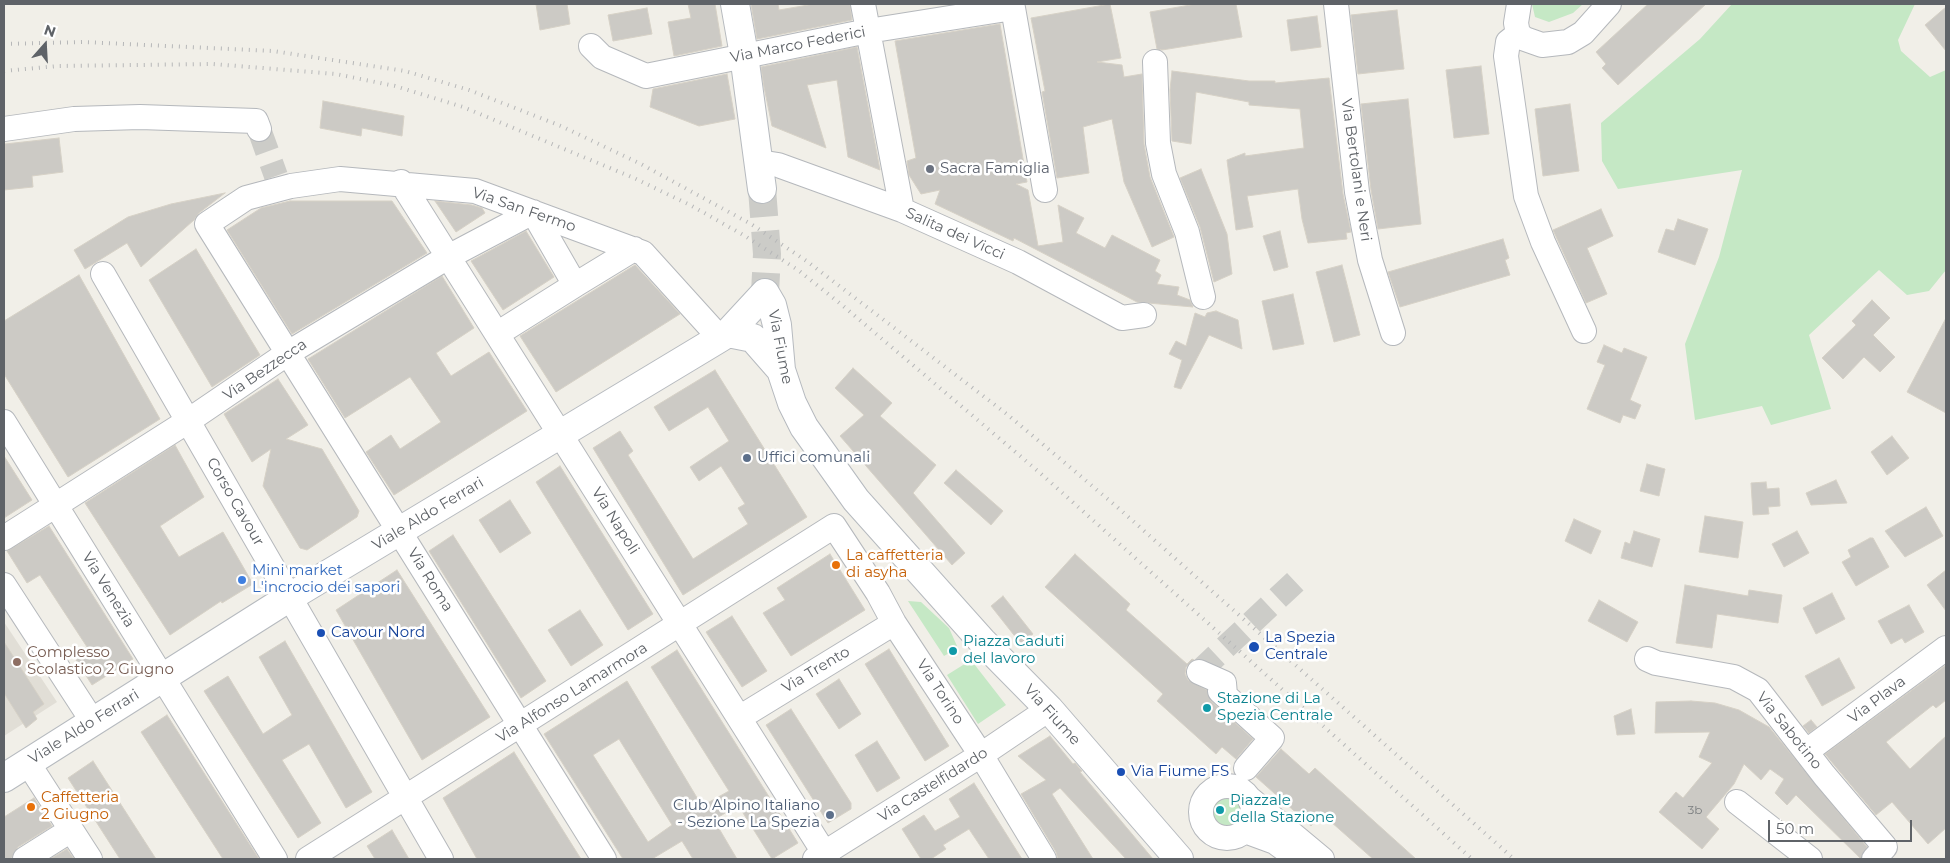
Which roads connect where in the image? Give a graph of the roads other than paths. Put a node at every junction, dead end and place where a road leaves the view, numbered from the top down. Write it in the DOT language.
graph roads {
  1 [pos="735,4"];
  2 [pos="863,4"];
  3 [pos="1336,4"];
  4 [pos="1519,4"];
  5 [pos="1609,4"];
  6 [pos="868,31"];
  7 [pos="1518,34"];
  8 [pos="591,46"];
  9 [pos="744,55"];
  10 [pos="1155,62"];
  11 [pos="4,129"];
  12 [pos="259,129"];
  13 [pos="758,162"];
  14 [pos="401,182"];
  15 [pos="762,189"];
  16 [pos="1045,190"];
  17 [pos="902,210"];
  18 [pos="533,212"];
  19 [pos="208,224"];
  20 [pos="634,250"];
  21 [pos="448,256"];
  22 [pos="104,274"];
  23 [pos="575,285"];
  24 [pos="765,293"];
  25 [pos="1203,297"];
  26 [pos="1144,315"];
  27 [pos="1584,330"];
  28 [pos="1393,333"];
  29 [pos="497,334"];
  30 [pos="724,335"];
  31 [pos="288,353"];
  32 [pos="781,370"];
  33 [pos="188,421"];
  34 [pos="4,422"];
  35 [pos="560,434"];
  36 [pos="55,505"];
  37 [pos="834,526"];
  38 [pos="399,531"];
  39 [pos="4,538"];
  40 [pos="4,569"];
  41 [pos="4,585"];
  42 [pos="290,597"];
  43 [pos="894,623"];
  44 [pos="680,625"];
  45 [pos="1946,648"];
  46 [pos="1648,659"];
  47 [pos="1199,672"];
  48 [pos="162,678"];
  49 [pos="76,695"];
  50 [pos="1049,708"];
  51 [pos="739,718"];
  52 [pos="93,722"];
  53 [pos="521,726"];
  54 [pos="1807,751"];
  55 [pos="981,755"];
  56 [pos="28,762"];
  57 [pos="1246,768"];
  58 [pos="4,778"];
  59 [pos="406,798"];
  60 [pos="1250,799"];
  61 [pos="1737,802"];
  62 [pos="71,830"];
  63 [pos="1245,831"];
  64 [pos="822,857"];
  65 [pos="25,859"];
  66 [pos="90,859"];
  67 [pos="275,859"];
  68 [pos="308,859"];
  69 [pos="441,859"];
  70 [pos="604,859"];
  71 [pos="1044,859"];
  72 [pos="1179,859"];
  73 [pos="1298,859"];
  74 [pos="1322,859"];
  75 [pos="1810,859"];
  76 [pos="1874,859"];
  1 -- 9 [label="main road"];
  2 -- 6 [label="street"];
  3 -- 28 [label="street, Via Bertolani e Neri"];
  4 -- 7 [label="street"];
  5 -- 7 [label="street"];
  6 -- 9 [label="street, Via Marco Federici"];
  6 -- 16 [label="street, Via Marco Federici"];
  6 -- 17 [label="street"];
  7 -- 27 [label="street"];
  8 -- 9 [label="street, Via Marco Federici"];
  9 -- 13 [label="main road"];
  10 -- 25 [label="street"];
  11 -- 12 [label="street"];
  13 -- 15 [label="main road"];
  13 -- 17 [label="street, Salita dei Vicci"];
  14 -- 18 [label="street, Via San Fermo"];
  14 -- 19 [label="street, Via San Fermo"];
  14 -- 21 [label="street, Via Napoli"];
  17 -- 26 [label="street, Salita dei Vicci"];
  18 -- 20 [label="street, Via San Fermo"];
  18 -- 21 [label="street, Via Bezzecca"];
  18 -- 23 [label="street"];
  19 -- 31 [label="street, Via Roma"];
  20 -- 23 [label="street"];
  20 -- 30 [label="street, Via San Fermo"];
  21 -- 29 [label="street, Via Napoli"];
  21 -- 31 [label="street, Via Bezzecca"];
  22 -- 33 [label="street, Corso Cavour"];
  23 -- 29 [label="street"];
  24 -- 30 [label="main road, Viale Aldo Ferrari"];
  24 -- 32 [label="main road, Via Fiume"];
  29 -- 35 [label="street, Via Napoli"];
  30 -- 32 [label="main road"];
  30 -- 35 [label="main road, Viale Aldo Ferrari"];
  31 -- 33 [label="street, Via Bezzecca"];
  31 -- 38 [label="street, Via Roma"];
  32 -- 50 [label="main road, Via Fiume"];
  33 -- 36 [label="street, Via Bezzecca"];
  33 -- 42 [label="street, Corso Cavour"];
  34 -- 36 [label="street, Via Venezia"];
  35 -- 38 [label="main road, Viale Aldo Ferrari"];
  35 -- 44 [label="street, Via Napoli"];
  36 -- 39 [label="street, Via Bezzecca"];
  36 -- 48 [label="street, Via Venezia"];
  37 -- 43 [label="street, Via Torino"];
  37 -- 44 [label="street, Via Alfonso Lamarmora"];
  38 -- 42 [label="main road, Viale Aldo Ferrari"];
  38 -- 53 [label="street, Via Roma"];
  40 -- 49 [label="street"];
  41 -- 49 [label="street"];
  42 -- 48 [label="main road, Viale Aldo Ferrari"];
  42 -- 59 [label="street, Corso Cavour"];
  43 -- 51 [label="street, Via Trento"];
  43 -- 55 [label="street, Via Torino"];
  44 -- 51 [label="street, Via Napoli"];
  44 -- 53 [label="street, Via Alfonso Lamarmora"];
  45 -- 54 [label="street, Via Plava"];
  46 -- 54 [label="street, Via Sabotino"];
  47 -- 57 [label="street"];
  48 -- 52 [label="main road, Viale Aldo Ferrari"];
  48 -- 67 [label="street, Via Venezia"];
  49 -- 52 [label="street"];
  50 -- 55 [label="street, Via Castelfidardo"];
  50 -- 72 [label="main road, Via Fiume"];
  51 -- 64 [label="street, Via Napoli"];
  52 -- 56 [label="main road, Viale Aldo Ferrari"];
  53 -- 59 [label="street, Via Alfonso Lamarmora"];
  53 -- 70 [label="street, Via Roma"];
  54 -- 76 [label="street, Via Sabotino"];
  55 -- 64 [label="street, Via Castelfidardo"];
  55 -- 71 [label="street, Via Torino"];
  56 -- 58 [label="main road, Viale Aldo Ferrari"];
  56 -- 62 [label="street"];
  59 -- 68 [label="street, Via Alfonso Lamarmora"];
  59 -- 69 [label="street, Corso Cavour"];
  60 -- 63 [label="street"];
  60 -- 63 [label="street"];
  60 -- 74 [label="street"];
  61 -- 75 [label="street"];
  62 -- 65 [label="street"];
  62 -- 66 [label="street"];
  63 -- 73 [label="street"];
}
